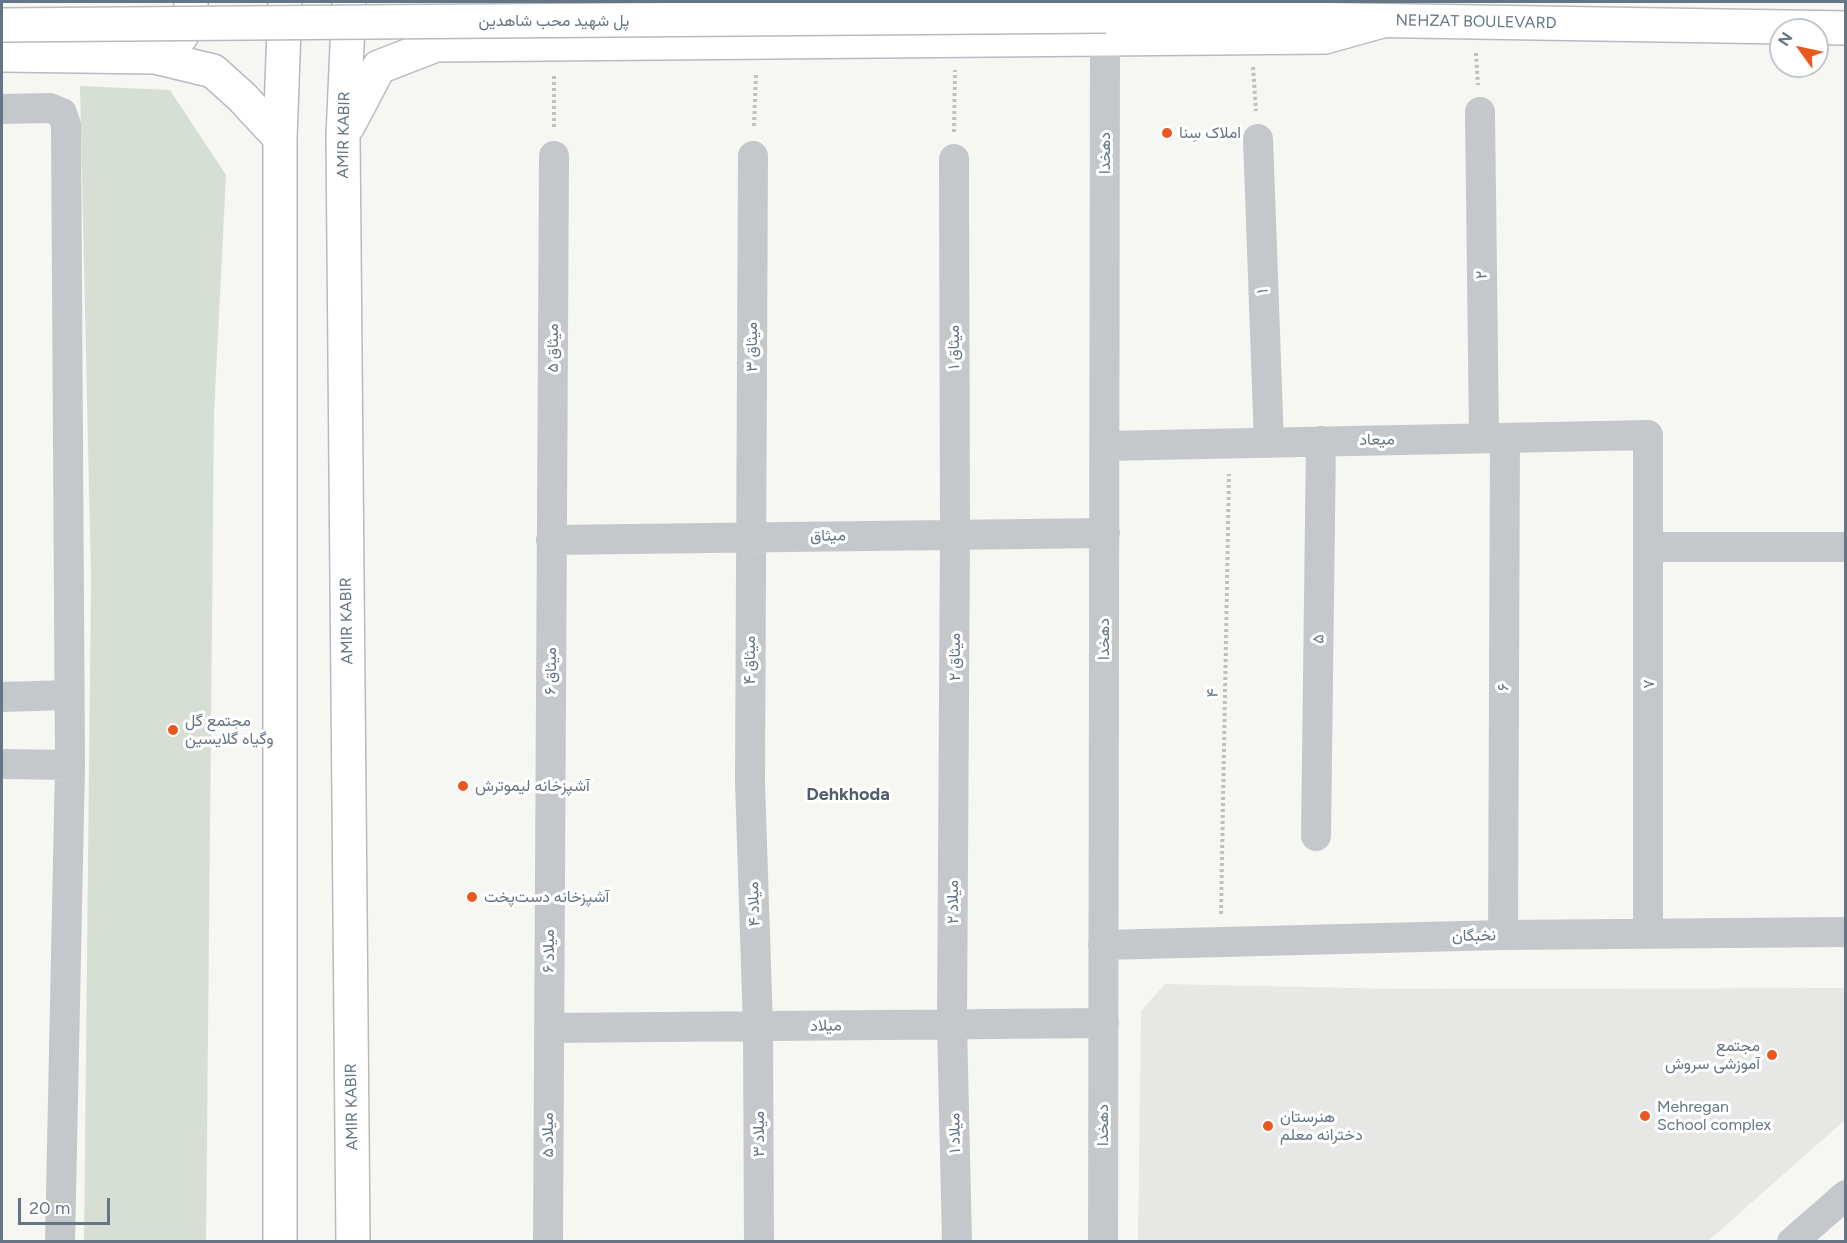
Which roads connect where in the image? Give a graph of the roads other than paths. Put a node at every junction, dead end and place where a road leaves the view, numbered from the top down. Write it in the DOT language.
graph roads {
  1 [pos="191,2"];
  2 [pos="285,2"];
  3 [pos="349,2"];
  4 [pos="412,2"];
  5 [pos="1382,21"];
  6 [pos="2,25"];
  7 [pos="1105,27"];
  8 [pos="1845,28"];
  9 [pos="436,45"];
  10 [pos="2,55"];
  11 [pos="155,57"];
  12 [pos="2,109"];
  13 [pos="1480,112"];
  14 [pos="343,136"];
  15 [pos="280,138"];
  16 [pos="1258,138"];
  17 [pos="554,156"];
  18 [pos="753,156"];
  19 [pos="954,159"];
  20 [pos="1648,435"];
  21 [pos="1495,438"];
  22 [pos="1321,441"];
  23 [pos="1269,443"];
  24 [pos="1105,446"];
  25 [pos="1105,532"];
  26 [pos="955,534"];
  27 [pos="751,537"];
  28 [pos="551,540"];
  29 [pos="1845,547"];
  30 [pos="1649,548"];
  31 [pos="69,695"];
  32 [pos="2,697"];
  33 [pos="2,764"];
  34 [pos="70,765"];
  35 [pos="954,780"];
  36 [pos="750,782"];
  37 [pos="550,803"];
  38 [pos="1316,836"];
  39 [pos="1845,932"];
  40 [pos="1648,934"];
  41 [pos="1503,936"];
  42 [pos="1104,945"];
  43 [pos="1104,1023"];
  44 [pos="952,1024"];
  45 [pos="758,1027"];
  46 [pos="549,1028"];
  47 [pos="1845,1195"];
  48 [pos="60,1242"];
  49 [pos="280,1242"];
  50 [pos="353,1242"];
  51 [pos="548,1242"];
  52 [pos="759,1242"];
  53 [pos="957,1242"];
  54 [pos="1103,1242"];
  55 [pos="1792,1242"];
  1 -- 11 [label="main road"];
  2 -- 15 [label="main road"];
  3 -- 14 [label="main road, AMIR KABIR"];
  4 -- 9 [label="main road"];
  5 -- 7 [label="main road, NEHZAT BOULEVARD"];
  5 -- 7 [label="main road"];
  5 -- 8 [label="main road, NEHZAT BOULEVARD"];
  6 -- 7 [label="main road, پل شهید محب شاهدین, bridge"];
  7 -- 9 [label="main road"];
  7 -- 24 [label="street, دهخدا"];
  9 -- 14 [label="main road"];
  10 -- 11 [label="main road"];
  11 -- 15 [label="main road"];
  12 -- 31 [label="street"];
  13 -- 21 [label="street, ۲"];
  14 -- 50 [label="main road, AMIR KABIR"];
  15 -- 49 [label="main road"];
  16 -- 23 [label="street, ۱"];
  17 -- 28 [label="street, میثاق ۵"];
  18 -- 27 [label="street, میثاق ۳"];
  19 -- 26 [label="street, میثاق ۱"];
  20 -- 21 [label="street, میعاد"];
  20 -- 30 [label="street, ۷"];
  21 -- 22 [label="street, میعاد"];
  21 -- 41 [label="street, ۶"];
  22 -- 23 [label="street, میعاد"];
  22 -- 38 [label="street, ۵"];
  23 -- 24 [label="street, میعاد"];
  24 -- 25 [label="street, دهخدا"];
  25 -- 26 [label="street, میثاق"];
  25 -- 42 [label="street, دهخدا"];
  26 -- 27 [label="street, میثاق"];
  26 -- 35 [label="street, میثاق ۲"];
  27 -- 28 [label="street, میثاق"];
  27 -- 36 [label="street, میثاق ۴"];
  28 -- 37 [label="street, میثاق ۶"];
  29 -- 30 [label="street"];
  30 -- 40 [label="street, ۷"];
  31 -- 32 [label="street"];
  31 -- 34 [label="street"];
  33 -- 34 [label="street"];
  34 -- 48 [label="street"];
  35 -- 44 [label="street, میلاد ۲"];
  36 -- 45 [label="street, میلاد ۴"];
  37 -- 46 [label="street, میلاد ۶"];
  39 -- 40 [label="street, نخبگان"];
  40 -- 41 [label="street, نخبگان"];
  41 -- 42 [label="street, نخبگان"];
  42 -- 43 [label="street, دهخدا"];
  43 -- 44 [label="street, میلاد"];
  43 -- 54 [label="street, دهخدا"];
  44 -- 45 [label="street, میلاد"];
  44 -- 53 [label="street, میلاد ۱"];
  45 -- 46 [label="street, میلاد"];
  45 -- 52 [label="street, میلاد ۳"];
  46 -- 51 [label="street, میلاد ۵"];
  47 -- 55 [label="street"];
}
